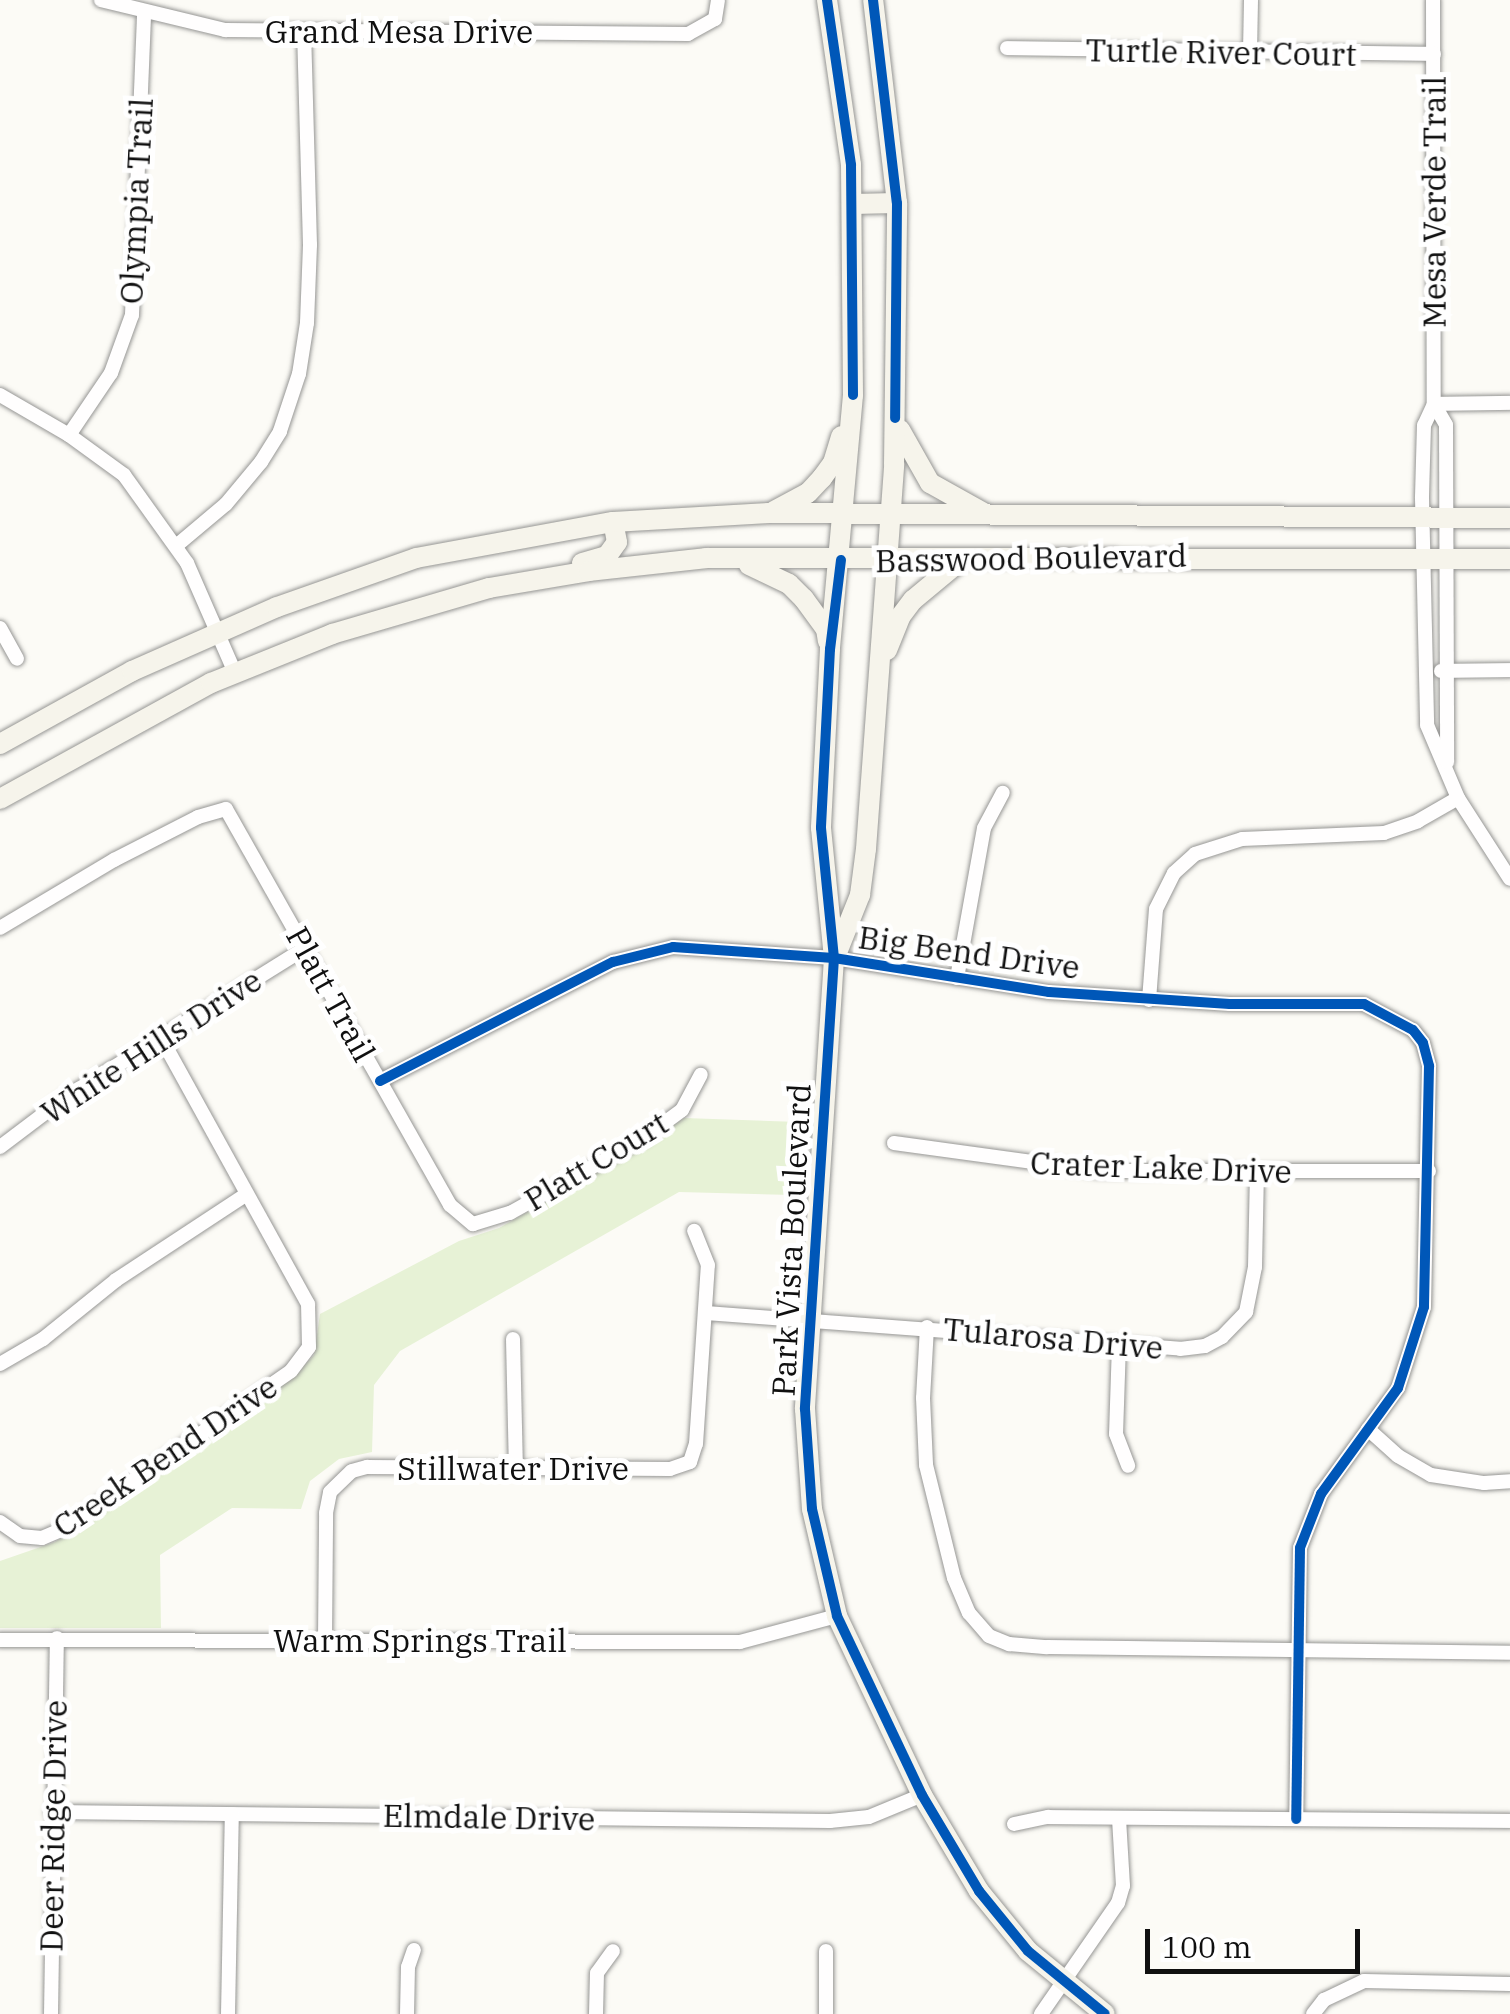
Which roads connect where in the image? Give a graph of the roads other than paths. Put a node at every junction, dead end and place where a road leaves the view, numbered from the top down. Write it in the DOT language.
graph roads {
  1 [pos="100,0"];
  2 [pos="718,0"];
  3 [pos="827,0"];
  4 [pos="872,0"];
  5 [pos="1251,0"];
  6 [pos="1433,0"];
  7 [pos="144,11"];
  8 [pos="304,33"];
  9 [pos="1008,48"];
  10 [pos="1250,52"];
  11 [pos="1434,54"];
  12 [pos="897,203"];
  13 [pos="852,204"];
  14 [pos="0,395"];
  15 [pos="852,396"];
  16 [pos="1434,404"];
  17 [pos="1510,404"];
  18 [pos="896,418"];
  19 [pos="69,435"];
  20 [pos="769,513"];
  21 [pos="844,513"];
  22 [pos="890,514"];
  23 [pos="988,514"];
  24 [pos="1196,517"];
  25 [pos="1422,517"];
  26 [pos="1447,518"];
  27 [pos="1510,518"];
  28 [pos="613,522"];
  29 [pos="176,546"];
  30 [pos="1196,556"];
  31 [pos="1423,558"];
  32 [pos="1446,558"];
  33 [pos="728,559"];
  34 [pos="1510,559"];
  35 [pos="840,560"];
  36 [pos="888,560"];
  37 [pos="960,561"];
  38 [pos="489,588"];
  39 [pos="0,628"];
  40 [pos="216,632"];
  41 [pos="830,650"];
  42 [pos="18,659"];
  43 [pos="1510,670"];
  44 [pos="879,671"];
  45 [pos="1426,671"];
  46 [pos="1446,671"];
  47 [pos="235,673"];
  48 [pos="0,744"];
  49 [pos="1448,778"];
  50 [pos="1003,793"];
  51 [pos="1458,798"];
  52 [pos="0,799"];
  53 [pos="1510,878"];
  54 [pos="0,928"];
  55 [pos="305,948"];
  56 [pos="834,958"];
  57 [pos="957,978"];
  58 [pos="1149,1000"];
  59 [pos="162,1040"];
  60 [pos="702,1075"];
  61 [pos="380,1082"];
  62 [pos="894,1144"];
  63 [pos="0,1148"];
  64 [pos="1429,1171"];
  65 [pos="1258,1172"];
  66 [pos="244,1196"];
  67 [pos="472,1224"];
  68 [pos="694,1230"];
  69 [pos="706,1313"];
  70 [pos="812,1321"];
  71 [pos="927,1327"];
  72 [pos="513,1339"];
  73 [pos="1119,1344"];
  74 [pos="0,1364"];
  75 [pos="1368,1429"];
  76 [pos="1128,1466"];
  77 [pos="516,1467"];
  78 [pos="1510,1480"];
  79 [pos="0,1522"];
  80 [pos="837,1616"];
  81 [pos="57,1638"];
  82 [pos="0,1640"];
  83 [pos="325,1640"];
  84 [pos="1296,1649"];
  85 [pos="1510,1653"];
  86 [pos="922,1795"];
  87 [pos="52,1812"];
  88 [pos="232,1814"];
  89 [pos="1119,1818"];
  90 [pos="1296,1819"];
  91 [pos="1510,1821"];
  92 [pos="1014,1824"];
  93 [pos="414,1950"];
  94 [pos="613,1951"];
  95 [pos="826,1952"];
  96 [pos="1063,1980"];
  97 [pos="1510,1984"];
  98 [pos="51,2014"];
  99 [pos="228,2014"];
  100 [pos="407,2014"];
  101 [pos="596,2014"];
  102 [pos="826,2014"];
  103 [pos="1040,2014"];
  104 [pos="1105,2014"];
  105 [pos="1313,2014"];
  1 -- 7 [label="street, Grand Mesa Drive"];
  2 -- 8 [label="street, Grand Mesa Drive"];
  3 -- 13 [label="main road, Park Vista Boulevard"];
  4 -- 12 [label="main road, Park Vista Boulevard"];
  5 -- 10 [label="street"];
  6 -- 11 [label="street, Mesa Verde Trail"];
  7 -- 8 [label="street, Grand Mesa Drive"];
  7 -- 19 [label="street, Olympia Trail"];
  8 -- 29 [label="street"];
  9 -- 10 [label="street, Turtle River Court"];
  10 -- 11 [label="street, Turtle River Court"];
  11 -- 16 [label="street, Mesa Verde Trail"];
  12 -- 13 [label="main road"];
  12 -- 18 [label="main road, Park Vista Boulevard"];
  13 -- 15 [label="main road, Park Vista Boulevard"];
  14 -- 19 [label="street"];
  15 -- 20 [label="main road"];
  15 -- 21 [label="main road, Park Vista Boulevard"];
  16 -- 17 [label="street"];
  16 -- 25 [label="street, Mesa Verde Trail"];
  16 -- 26 [label="street, Mesa Verde Trail"];
  18 -- 22 [label="main road, Park Vista Boulevard"];
  18 -- 23 [label="main road"];
  19 -- 29 [label="street"];
  20 -- 21 [label="main road, Basswood Boulevard"];
  20 -- 28 [label="main road, Basswood Boulevard"];
  21 -- 22 [label="main road, Basswood Boulevard"];
  21 -- 35 [label="main road, Park Vista Boulevard"];
  22 -- 23 [label="main road, Basswood Boulevard"];
  22 -- 36 [label="main road, Park Vista Boulevard"];
  23 -- 24 [label="main road, Basswood Boulevard"];
  24 -- 25 [label="main road, Basswood Boulevard"];
  24 -- 30 [label="main road"];
  25 -- 26 [label="main road, Basswood Boulevard"];
  25 -- 31 [label="street, Mesa Verde Trail"];
  26 -- 27 [label="main road, Basswood Boulevard"];
  26 -- 32 [label="street, Mesa Verde Trail"];
  28 -- 38 [label="main road"];
  28 -- 40 [label="main road, Basswood Boulevard"];
  29 -- 40 [label="street"];
  30 -- 31 [label="main road, Basswood Boulevard"];
  30 -- 37 [label="main road, Basswood Boulevard"];
  31 -- 32 [label="main road, Basswood Boulevard"];
  31 -- 45 [label="street, Mesa Verde Trail"];
  32 -- 34 [label="main road, Basswood Boulevard"];
  32 -- 46 [label="street, Mesa Verde Trail"];
  33 -- 35 [label="main road, Basswood Boulevard"];
  33 -- 38 [label="main road, Basswood Boulevard"];
  33 -- 41 [label="main road"];
  35 -- 36 [label="main road, Basswood Boulevard"];
  35 -- 41 [label="main road, Park Vista Boulevard"];
  36 -- 37 [label="main road, Basswood Boulevard"];
  36 -- 44 [label="main road, Park Vista Boulevard"];
  37 -- 44 [label="main road"];
  38 -- 47 [label="main road, Basswood Boulevard"];
  39 -- 42 [label="street"];
  40 -- 47 [label="street"];
  40 -- 48 [label="main road, Basswood Boulevard"];
  41 -- 56 [label="main road, Park Vista Boulevard"];
  43 -- 46 [label="street"];
  44 -- 56 [label="main road, Park Vista Boulevard"];
  45 -- 46 [label="street"];
  45 -- 49 [label="street, Mesa Verde Trail"];
  46 -- 49 [label="street, Mesa Verde Trail"];
  47 -- 52 [label="main road, Basswood Boulevard"];
  49 -- 51 [label="street, Mesa Verde Trail"];
  50 -- 57 [label="street"];
  51 -- 53 [label="street, Mesa Verde Trail"];
  51 -- 58 [label="street"];
  54 -- 55 [label="street, Platt Trail"];
  55 -- 59 [label="street, White Hills Drive"];
  55 -- 61 [label="street, Platt Trail"];
  56 -- 57 [label="street, Big Bend Drive"];
  56 -- 61 [label="street, Big Bend Drive"];
  56 -- 70 [label="main road, Park Vista Boulevard"];
  57 -- 58 [label="street, Big Bend Drive"];
  58 -- 64 [label="street, Big Bend Drive"];
  59 -- 63 [label="street, White Hills Drive"];
  59 -- 66 [label="street"];
  60 -- 67 [label="street, Platt Court"];
  61 -- 67 [label="street, Platt Trail"];
  62 -- 65 [label="street, Crater Lake Drive"];
  64 -- 65 [label="street, Crater Lake Drive"];
  64 -- 75 [label="street"];
  65 -- 73 [label="street, Tularosa Drive"];
  66 -- 74 [label="street"];
  66 -- 79 [label="street, Creek Bend Drive"];
  68 -- 69 [label="street"];
  69 -- 70 [label="street, Tularosa Drive"];
  69 -- 77 [label="street, Stillwater Drive"];
  70 -- 71 [label="street, Tularosa Drive"];
  70 -- 80 [label="main road, Park Vista Boulevard"];
  71 -- 73 [label="street, Tularosa Drive"];
  71 -- 84 [label="street"];
  72 -- 77 [label="street"];
  73 -- 76 [label="street"];
  75 -- 78 [label="street"];
  75 -- 84 [label="street"];
  77 -- 83 [label="street, Stillwater Drive"];
  80 -- 83 [label="street, Warm Springs Trail"];
  80 -- 86 [label="main road, Park Vista Boulevard"];
  81 -- 82 [label="street, Warm Springs Trail"];
  81 -- 83 [label="street, Warm Springs Trail"];
  81 -- 87 [label="street, Deer Ridge Drive"];
  84 -- 85 [label="street"];
  84 -- 90 [label="street"];
  86 -- 88 [label="street, Elmdale Drive"];
  86 -- 96 [label="main road, Park Vista Boulevard"];
  87 -- 88 [label="street, Elmdale Drive"];
  87 -- 98 [label="street, Deer Ridge Drive"];
  88 -- 99 [label="street"];
  89 -- 90 [label="street"];
  89 -- 92 [label="street"];
  89 -- 96 [label="street"];
  90 -- 91 [label="street"];
  93 -- 100 [label="street"];
  94 -- 101 [label="street"];
  95 -- 102 [label="street"];
  96 -- 103 [label="street"];
  96 -- 104 [label="main road, Park Vista Boulevard"];
  97 -- 105 [label="street"];
}
